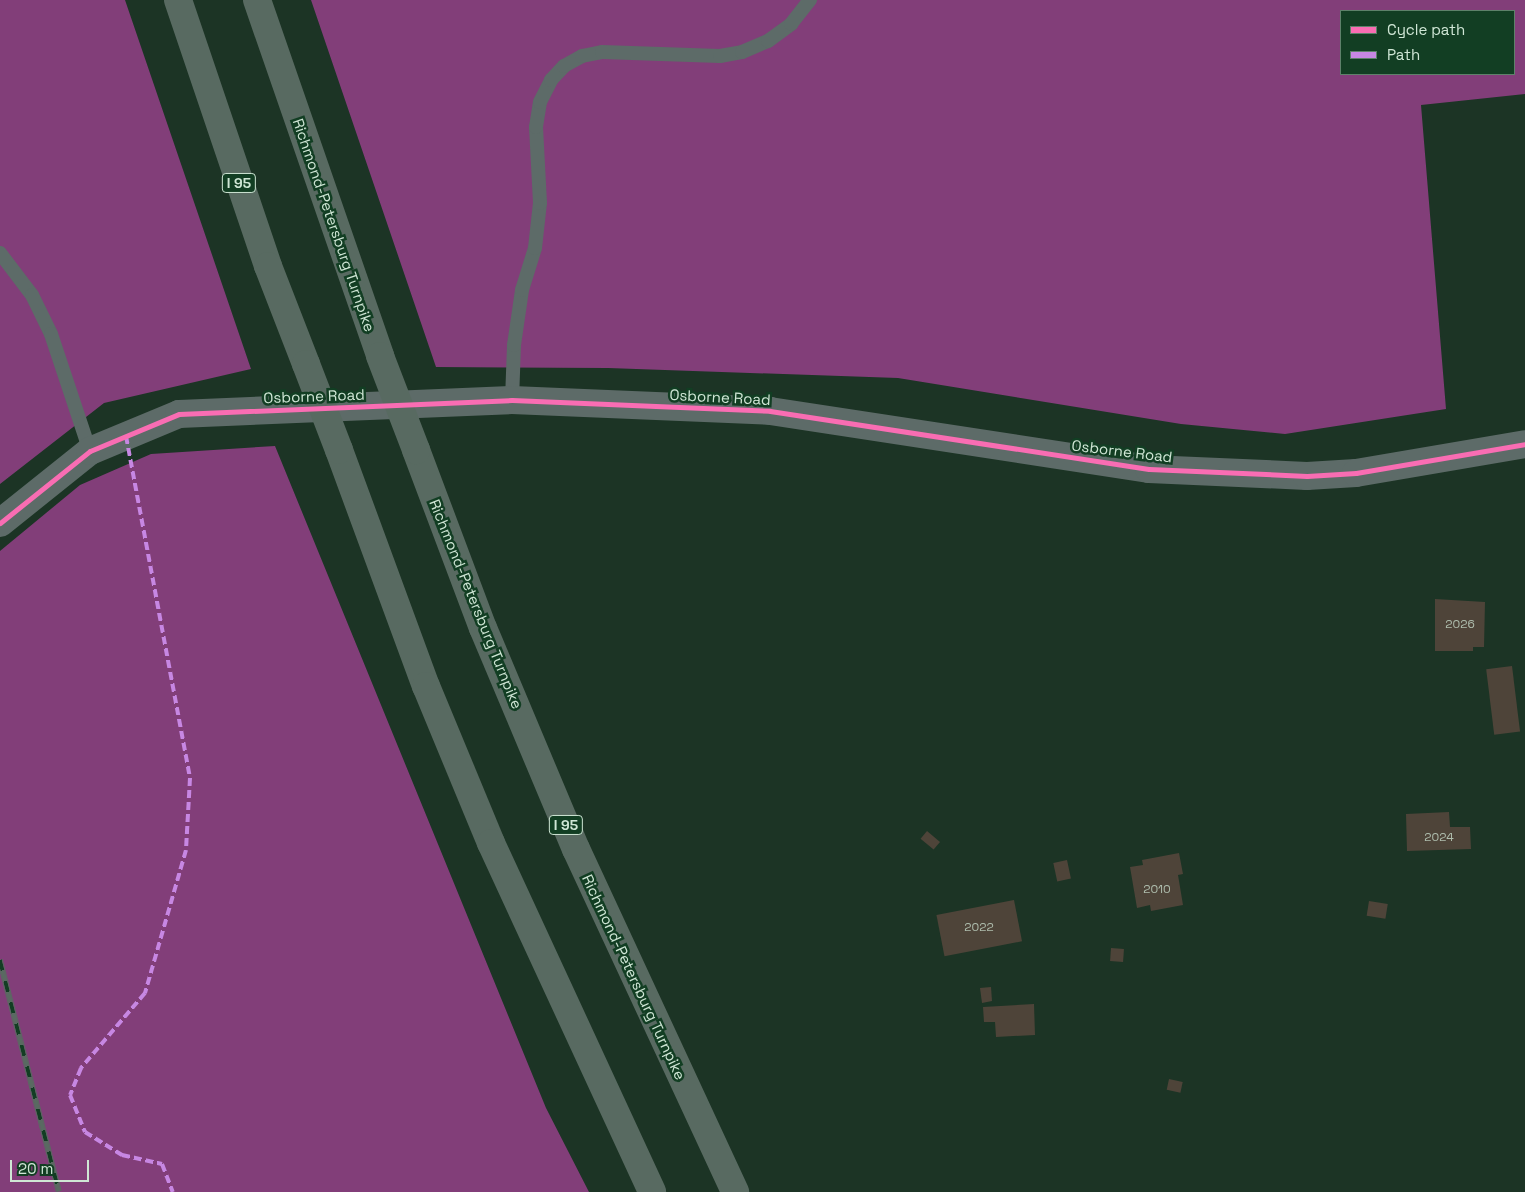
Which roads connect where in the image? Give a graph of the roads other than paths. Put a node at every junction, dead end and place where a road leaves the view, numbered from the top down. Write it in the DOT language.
graph roads {
  1 [pos="178,0"];
  2 [pos="258,0"];
  3 [pos="810,0"];
  4 [pos="0,253"];
  5 [pos="512,400"];
  6 [pos="1525,444"];
  7 [pos="90,451"];
  8 [pos="0,523"];
  9 [pos="652,1192"];
  10 [pos="735,1192"];
  1 -- 9 [label="highway, I 95, bridge"];
  2 -- 10 [label="highway, Richmond-Petersburg Turnpike / I 95, bridge"];
  3 -- 5 [label="lane"];
  4 -- 7 [label="lane"];
  5 -- 6 [label="street, Osborne Road"];
  5 -- 7 [label="street, Osborne Road"];
  7 -- 8 [label="street, Osborne Road"];
}
